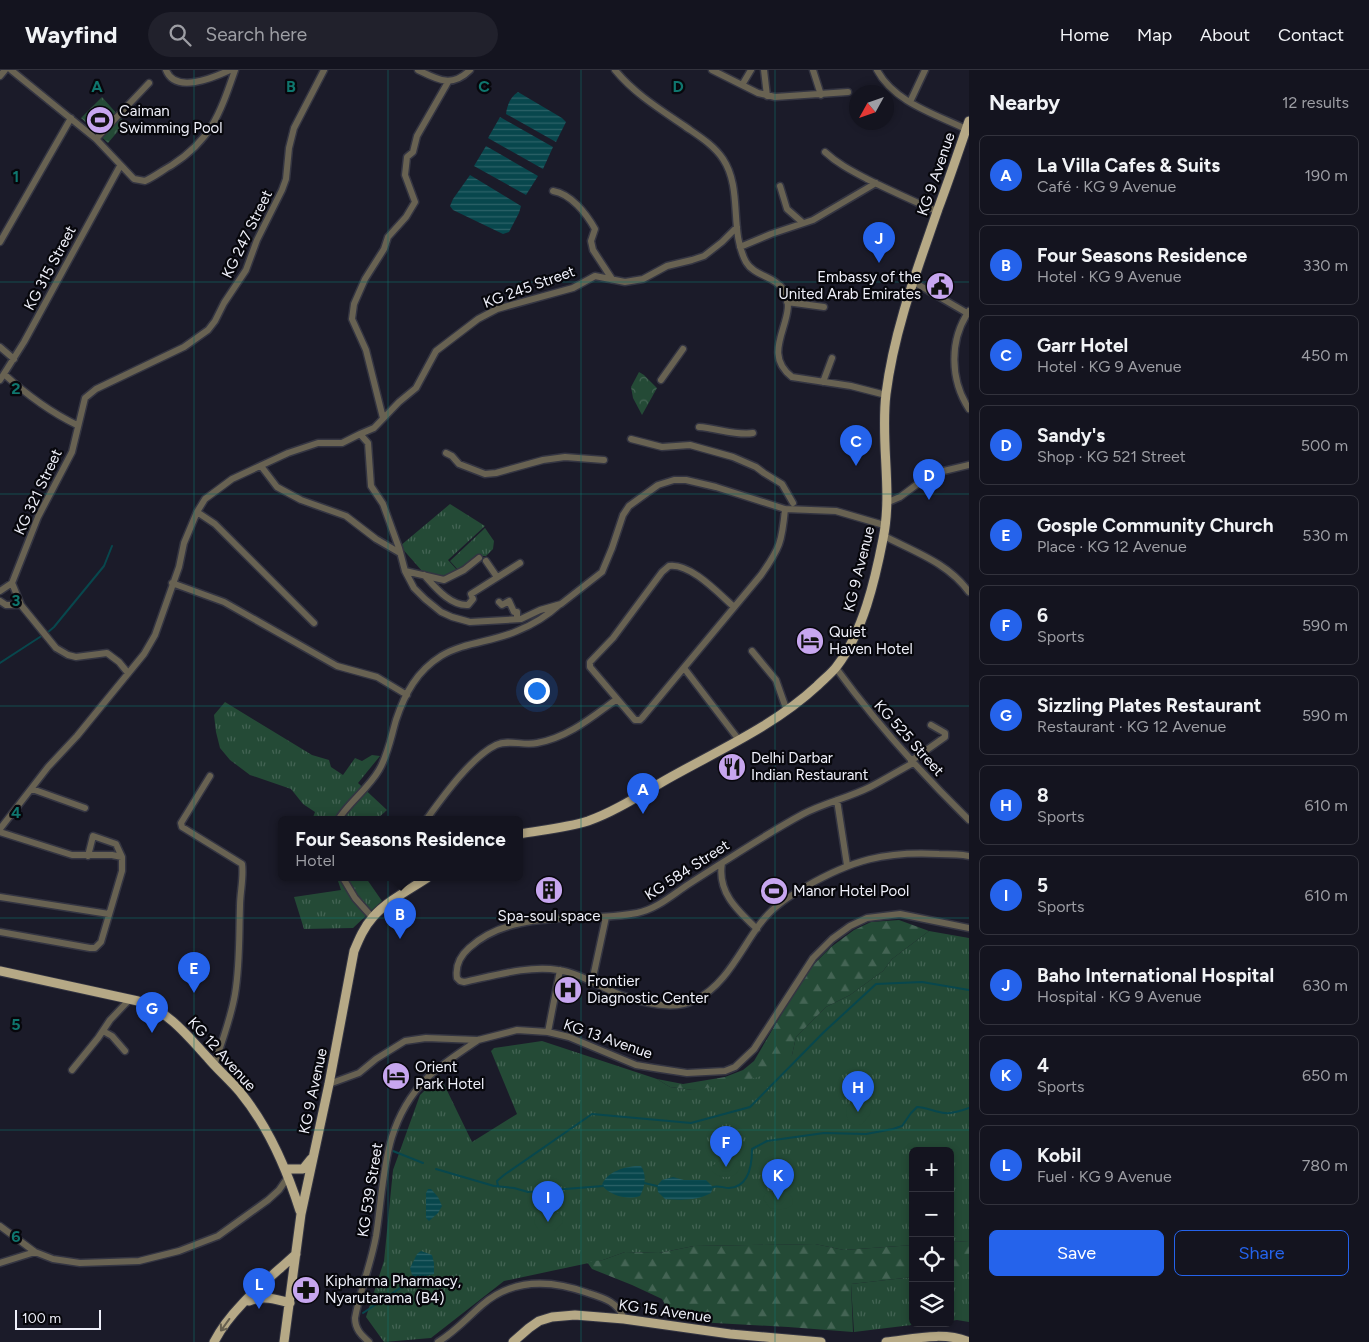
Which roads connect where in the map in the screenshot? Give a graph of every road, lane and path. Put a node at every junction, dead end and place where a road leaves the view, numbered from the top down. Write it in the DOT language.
graph roads {
  1 [pos="5,70"];
  2 [pos="11,70"];
  3 [pos="166,70"];
  4 [pos="230,70"];
  5 [pos="234,70"];
  6 [pos="324,70"];
  7 [pos="418,70"];
  8 [pos="470,70"];
  9 [pos="615,70"];
  10 [pos="712,70"];
  11 [pos="751,70"];
  12 [pos="764,70"];
  13 [pos="813,70"];
  14 [pos="877,70"];
  15 [pos="925,70"];
  16 [pos="0,76"];
  17 [pos="448,82"];
  18 [pos="149,83"];
  19 [pos="742,85"];
  20 [pos="848,92"];
  21 [pos="821,94"];
  22 [pos="767,96"];
  23 [pos="910,102"];
  24 [pos="71,118"];
  25 [pos="968,125"];
  26 [pos="96,139"];
  27 [pos="825,152"];
  28 [pos="120,166"];
  29 [pos="876,183"];
  30 [pos="780,186"];
  31 [pos="553,191"];
  32 [pos="938,212"];
  33 [pos="803,223"];
  34 [pos="737,226"];
  35 [pos="0,242"];
  36 [pos="740,247"];
  37 [pos="612,278"];
  38 [pos="912,281"];
  39 [pos="787,302"];
  40 [pos="824,307"];
  41 [pos="968,312"];
  42 [pos="0,347"];
  43 [pos="683,349"];
  44 [pos="832,358"];
  45 [pos="14,359"];
  46 [pos="2,377"];
  47 [pos="661,380"];
  48 [pos="824,382"];
  49 [pos="886,395"];
  50 [pos="969,409"];
  51 [pos="383,418"];
  52 [pos="77,425"];
  53 [pos="699,427"];
  54 [pos="753,433"];
  55 [pos="360,434"];
  56 [pos="631,439"];
  57 [pos="446,453"];
  58 [pos="604,460"];
  59 [pos="969,465"];
  60 [pos="261,466"];
  61 [pos="793,503"];
  62 [pos="886,503"];
  63 [pos="785,509"];
  64 [pos="197,512"];
  65 [pos="884,525"];
  66 [pos="884,536"];
  67 [pos="400,552"];
  68 [pos="480,558"];
  69 [pos="486,562"];
  70 [pos="520,563"];
  71 [pos="405,571"];
  72 [pos="424,575"];
  73 [pos="497,577"];
  74 [pos="12,583"];
  75 [pos="172,584"];
  76 [pos="0,591"];
  77 [pos="969,592"];
  78 [pos="0,601"];
  79 [pos="498,602"];
  80 [pos="561,604"];
  81 [pos="21,605"];
  82 [pos="734,607"];
  83 [pos="517,619"];
  84 [pos="314,623"];
  85 [pos="752,651"];
  86 [pos="684,668"];
  87 [pos="836,668"];
  88 [pos="128,673"];
  89 [pos="407,695"];
  90 [pos="617,699"];
  91 [pos="787,711"];
  92 [pos="931,725"];
  93 [pos="739,740"];
  94 [pos="912,762"];
  95 [pos="210,776"];
  96 [pos="32,789"];
  97 [pos="836,800"];
  98 [pos="84,808"];
  99 [pos="341,816"];
  100 [pos="429,816"];
  101 [pos="969,820"];
  102 [pos="0,831"];
  103 [pos="523,833"];
  104 [pos="88,856"];
  105 [pos="969,856"];
  106 [pos="122,857"];
  107 [pos="722,863"];
  108 [pos="847,865"];
  109 [pos="345,881"];
  110 [pos="422,881"];
  111 [pos="0,897"];
  112 [pos="109,914"];
  113 [pos="372,917"];
  114 [pos="606,917"];
  115 [pos="969,928"];
  116 [pos="757,929"];
  117 [pos="0,932"];
  118 [pos="560,970"];
  119 [pos="0,971"];
  120 [pos="592,982"];
  121 [pos="130,999"];
  122 [pos="103,1031"];
  123 [pos="548,1032"];
  124 [pos="478,1040"];
  125 [pos="125,1051"];
  126 [pos="214,1065"];
  127 [pos="72,1070"];
  128 [pos="329,1084"];
  129 [pos="313,1157"];
  130 [pos="287,1173"];
  131 [pos="293,1188"];
  132 [pos="305,1192"];
  133 [pos="301,1214"];
  134 [pos="0,1226"];
  135 [pos="35,1252"];
  136 [pos="296,1254"];
  137 [pos="0,1263"];
  138 [pos="245,1302"];
  139 [pos="290,1303"];
  140 [pos="624,1319"];
  141 [pos="214,1342"];
  142 [pos="284,1342"];
  143 [pos="369,1342"];
  144 [pos="438,1342"];
  145 [pos="513,1342"];
  146 [pos="821,1342"];
  147 [pos="886,1342"];
  148 [pos="969,1342"];
  1 -- 16 [label="street"];
  2 -- 24 [label="street"];
  3 -- 4 [label="street"];
  5 -- 28 [label="street"];
  6 -- 52 [label="street, KG 247 Street"];
  7 -- 17 [label="street"];
  8 -- 17 [label="street"];
  9 -- 34 [label="street"];
  10 -- 19 [label="street"];
  11 -- 19 [label="street"];
  12 -- 22 [label="street"];
  13 -- 21 [label="street"];
  14 -- 23 [label="street"];
  15 -- 23 [label="street"];
  17 -- 51 [label="street"];
  18 -- 26 [label="street"];
  19 -- 22 [label="street"];
  20 -- 21 [label="street"];
  21 -- 22 [label="street"];
  23 -- 25 [label="street"];
  24 -- 26 [label="street"];
  24 -- 35 [label="street"];
  25 -- 32 [label="main road, KG 9 Avenue"];
  26 -- 28 [label="street"];
  27 -- 29 [label="street"];
  28 -- 45 [label="street, KG 315 Street"];
  29 -- 32 [label="street"];
  29 -- 33 [label="street"];
  30 -- 33 [label="street"];
  31 -- 37 [label="street"];
  32 -- 38 [label="main road, KG 9 Avenue"];
  33 -- 36 [label="street"];
  34 -- 36 [label="street"];
  34 -- 37 [label="street, KG 245 Street"];
  36 -- 39 [label="street"];
  37 -- 51 [label="street, KG 245 Street"];
  38 -- 41 [label="street"];
  38 -- 49 [label="main road, KG 9 Avenue"];
  39 -- 40 [label="street"];
  39 -- 48 [label="street"];
  41 -- 50 [label="street"];
  42 -- 45 [label="street"];
  43 -- 47 [label="street"];
  44 -- 48 [label="street"];
  45 -- 46 [label="street, KG 315 Street"];
  46 -- 52 [label="street"];
  48 -- 49 [label="street"];
  49 -- 62 [label="main road, KG 9 Avenue"];
  51 -- 55 [label="street, KG 245 Street"];
  52 -- 74 [label="street, KG 321 Street"];
  53 -- 54 [label="street"];
  55 -- 60 [label="street, KG 245 Street"];
  55 -- 67 [label="street"];
  56 -- 61 [label="street"];
  57 -- 58 [label="street"];
  59 -- 62 [label="street"];
  60 -- 64 [label="street, KG 245 Street"];
  60 -- 67 [label="street"];
  62 -- 65 [label="main road, KG 9 Avenue"];
  63 -- 65 [label="street"];
  63 -- 80 [label="street"];
  63 -- 82 [label="street"];
  64 -- 75 [label="street, KG 245 Street"];
  64 -- 84 [label="street"];
  65 -- 66 [label="main road, KG 9 Avenue"];
  66 -- 77 [label="street"];
  66 -- 87 [label="main road, KG 9 Avenue"];
  67 -- 71 [label="street"];
  68 -- 72 [label="street"];
  69 -- 73 [label="street"];
  70 -- 73 [label="street"];
  71 -- 72 [label="street"];
  71 -- 83 [label="street"];
  72 -- 73 [label="street"];
  74 -- 76 [label="street"];
  74 -- 81 [label="street"];
  75 -- 88 [label="street, KG 245 Street"];
  75 -- 89 [label="street"];
  78 -- 81 [label="street"];
  79 -- 83 [label="street"];
  80 -- 83 [label="street"];
  80 -- 89 [label="street"];
  81 -- 88 [label="street"];
  82 -- 86 [label="street"];
  82 -- 90 [label="street"];
  85 -- 91 [label="street"];
  86 -- 90 [label="street"];
  86 -- 93 [label="street"];
  87 -- 91 [label="main road, KG 9 Avenue"];
  87 -- 94 [label="street, KG 525 Street"];
  88 -- 96 [label="street, KG 245 Street"];
  89 -- 99 [label="street"];
  90 -- 100 [label="street"];
  91 -- 93 [label="main road, KG 9 Avenue"];
  92 -- 94 [label="street, KG 584 Street"];
  93 -- 103 [label="main road, KG 9 Avenue"];
  94 -- 97 [label="street, KG 584 Street"];
  94 -- 101 [label="street, KG 525 Street"];
  95 -- 126 [label="street"];
  96 -- 98 [label="street"];
  96 -- 102 [label="street, KG 245 Street"];
  97 -- 107 [label="street, KG 584 Street"];
  97 -- 108 [label="street"];
  102 -- 104 [label="street"];
  104 -- 106 [label="street"];
  104 -- 106 [label="street"];
  105 -- 108 [label="street"];
  106 -- 112 [label="street"];
  107 -- 114 [label="street, KG 584 Street"];
  107 -- 116 [label="street"];
  108 -- 116 [label="street"];
  109 -- 113 [label="street"];
  110 -- 113 [label="main road, KG 9 Avenue"];
  111 -- 112 [label="street"];
  112 -- 117 [label="street"];
  113 -- 128 [label="main road, KG 9 Avenue"];
  114 -- 118 [label="street, KG 584 Street"];
  114 -- 120 [label="street"];
  115 -- 123 [label="street, KG 13 Avenue"];
  116 -- 120 [label="street"];
  118 -- 120 [label="street"];
  118 -- 123 [label="street"];
  119 -- 121 [label="main road, KG 12 Avenue"];
  121 -- 122 [label="street"];
  121 -- 126 [label="main road, KG 12 Avenue"];
  122 -- 125 [label="street"];
  122 -- 127 [label="street"];
  123 -- 124 [label="street, KG 13 Avenue"];
  124 -- 128 [label="street, KG 13 Avenue"];
  124 -- 143 [label="street, KG 539 Street"];
  126 -- 130 [label="main road, KG 12 Avenue"];
  128 -- 129 [label="main road, KG 9 Avenue"];
  129 -- 130 [label="main road"];
  129 -- 132 [label="main road, KG 9 Avenue"];
  130 -- 131 [label="main road, KG 12 Avenue"];
  130 -- 135 [label="street"];
  131 -- 132 [label="main road"];
  131 -- 133 [label="main road, KG 12 Avenue"];
  132 -- 133 [label="main road, KG 9 Avenue"];
  133 -- 136 [label="main road, KG 9 Avenue"];
  134 -- 135 [label="street"];
  135 -- 137 [label="street"];
  136 -- 138 [label="main road"];
  136 -- 139 [label="main road, KG 9 Avenue"];
  138 -- 139 [label="main road"];
  138 -- 141 [label="main road, one-way"];
  139 -- 142 [label="main road, KG 9 Avenue"];
  140 -- 144 [label="street"];
  140 -- 145 [label="main road, KG 15 Avenue"];
  140 -- 146 [label="main road, KG 15 Avenue"];
  147 -- 148 [label="main road"];
}
